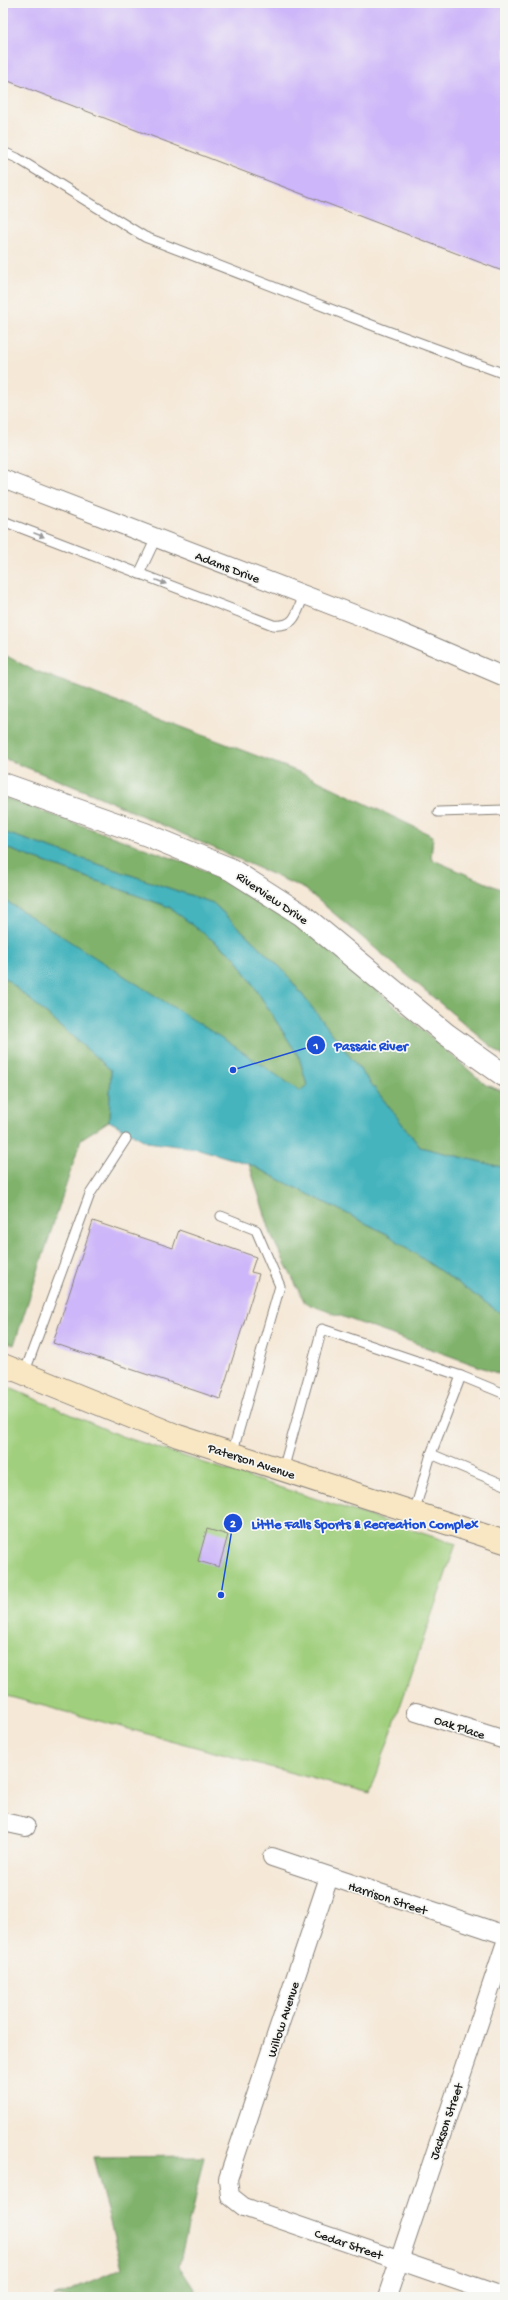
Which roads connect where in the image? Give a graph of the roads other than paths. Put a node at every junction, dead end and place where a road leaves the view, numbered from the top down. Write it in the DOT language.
graph roads {
  1 [pos="3,152"];
  2 [pos="505,374"];
  3 [pos="3,479"];
  4 [pos="3,521"];
  5 [pos="156,538"];
  6 [pos="139,574"];
  7 [pos="304,595"];
  8 [pos="505,677"];
  9 [pos="3,784"];
  10 [pos="505,810"];
  11 [pos="438,812"];
  12 [pos="505,1076"];
  13 [pos="126,1139"];
  14 [pos="222,1216"];
  15 [pos="3,1365"];
  16 [pos="24,1374"];
  17 [pos="461,1376"];
  18 [pos="505,1394"];
  19 [pos="232,1454"];
  20 [pos="431,1454"];
  21 [pos="283,1470"];
  22 [pos="505,1485"];
  23 [pos="414,1513"];
  24 [pos="503,1537"];
  25 [pos="416,1712"];
  26 [pos="505,1740"];
  27 [pos="3,1822"];
  28 [pos="26,1827"];
  29 [pos="272,1857"];
  30 [pos="329,1877"];
  31 [pos="505,1935"];
  32 [pos="505,1945"];
  33 [pos="234,2162"];
  34 [pos="398,2260"];
  35 [pos="387,2297"];
  36 [pos="505,2297"];
  1 -- 2 [label="lane"];
  3 -- 5 [label="street, Adams Drive"];
  4 -- 6 [label="lane, one-way"];
  5 -- 6 [label="lane"];
  5 -- 7 [label="street, Adams Drive"];
  6 -- 7 [label="lane, one-way"];
  7 -- 8 [label="street, Adams Drive"];
  9 -- 12 [label="street, Riverview Drive"];
  10 -- 11 [label="lane"];
  13 -- 16 [label="lane"];
  14 -- 19 [label="lane"];
  15 -- 16 [label="main road, Paterson Avenue"];
  16 -- 19 [label="main road, Paterson Avenue"];
  17 -- 18 [label="lane"];
  17 -- 20 [label="lane"];
  17 -- 21 [label="lane"];
  19 -- 21 [label="main road, Paterson Avenue"];
  20 -- 22 [label="lane"];
  20 -- 23 [label="lane"];
  21 -- 23 [label="main road, Paterson Avenue"];
  23 -- 24 [label="main road, Paterson Avenue"];
  25 -- 26 [label="street, Oak Place"];
  27 -- 28 [label="street"];
  29 -- 30 [label="street, Harrison Street"];
  30 -- 31 [label="street, Harrison Street"];
  30 -- 33 [label="street, Willow Avenue"];
  32 -- 34 [label="street, Jackson Street"];
  33 -- 34 [label="street, Cedar Street"];
  34 -- 35 [label="street, Jackson Street"];
  34 -- 36 [label="street, Cedar Street"];
}
